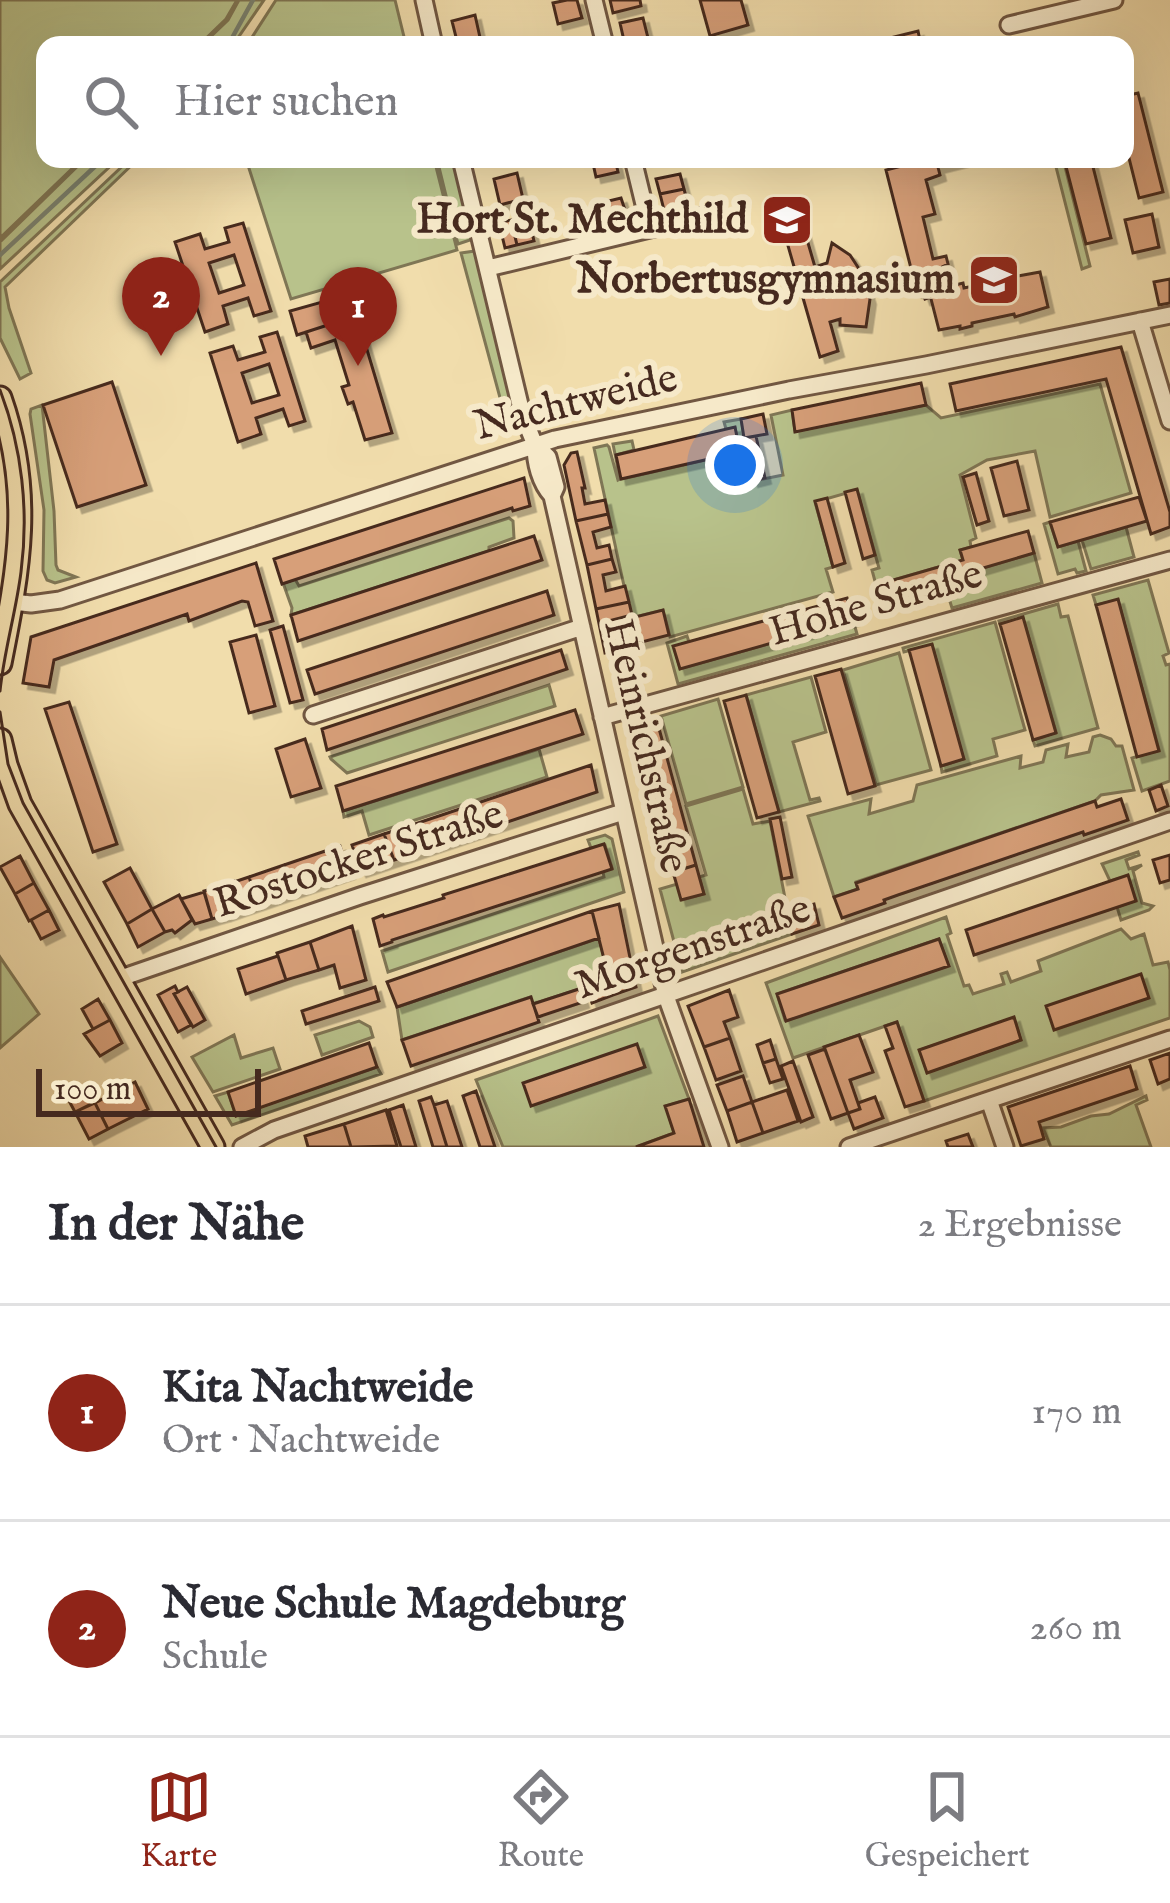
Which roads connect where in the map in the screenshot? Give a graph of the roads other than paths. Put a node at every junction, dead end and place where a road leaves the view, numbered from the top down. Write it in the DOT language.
graph roads {
  1 [pos="424,0"];
  2 [pos="595,0"];
  3 [pos="1114,0"];
  4 [pos="1009,25"];
  5 [pos="432,36"];
  6 [pos="603,36"];
  7 [pos="463,168"];
  8 [pos="635,168"];
  9 [pos="708,215"];
  10 [pos="650,229"];
  11 [pos="488,268"];
  12 [pos="1170,315"];
  13 [pos="1140,320"];
  14 [pos="0,398"];
  15 [pos="1170,421"];
  16 [pos="535,446"];
  17 [pos="1170,560"];
  18 [pos="13,602"];
  19 [pos="582,627"];
  20 [pos="0,663"];
  21 [pos="313,715"];
  22 [pos="602,717"];
  23 [pos="0,740"];
  24 [pos="622,812"];
  25 [pos="1170,821"];
  26 [pos="118,980"];
  27 [pos="666,996"];
  28 [pos="1170,1039"];
  29 [pos="989,1100"];
  30 [pos="212,1147"];
  31 [pos="242,1147"];
  32 [pos="720,1147"];
  33 [pos="849,1147"];
  34 [pos="1005,1147"];
  1 -- 5 [label="street"];
  2 -- 6 [label="street"];
  3 -- 4 [label="street"];
  7 -- 11 [label="street, Heinrichstraße"];
  8 -- 10 [label="street"];
  9 -- 10 [label="street"];
  10 -- 11 [label="street"];
  11 -- 16 [label="street, Heinrichstraße"];
  12 -- 13 [label="street, Nachtweide"];
  13 -- 15 [label="street"];
  13 -- 16 [label="street, Nachtweide"];
  14 -- 18 [label="main road"];
  16 -- 18 [label="street, Nachtweide"];
  16 -- 19 [label="street, Heinrichstraße"];
  17 -- 22 [label="street, Hohe Straße"];
  18 -- 20 [label="main road"];
  19 -- 21 [label="street"];
  19 -- 22 [label="street, Heinrichstraße"];
  22 -- 24 [label="street, Heinrichstraße"];
  23 -- 26 [label="main road"];
  24 -- 26 [label="street, Rostocker Straße"];
  24 -- 27 [label="street, Heinrichstraße"];
  25 -- 27 [label="street, Morgenstraße"];
  26 -- 30 [label="main road"];
  27 -- 31 [label="street, Morgenstraße"];
  27 -- 32 [label="street, Heinrichstraße"];
  28 -- 29 [label="street"];
  29 -- 33 [label="street"];
  29 -- 34 [label="street"];
}
